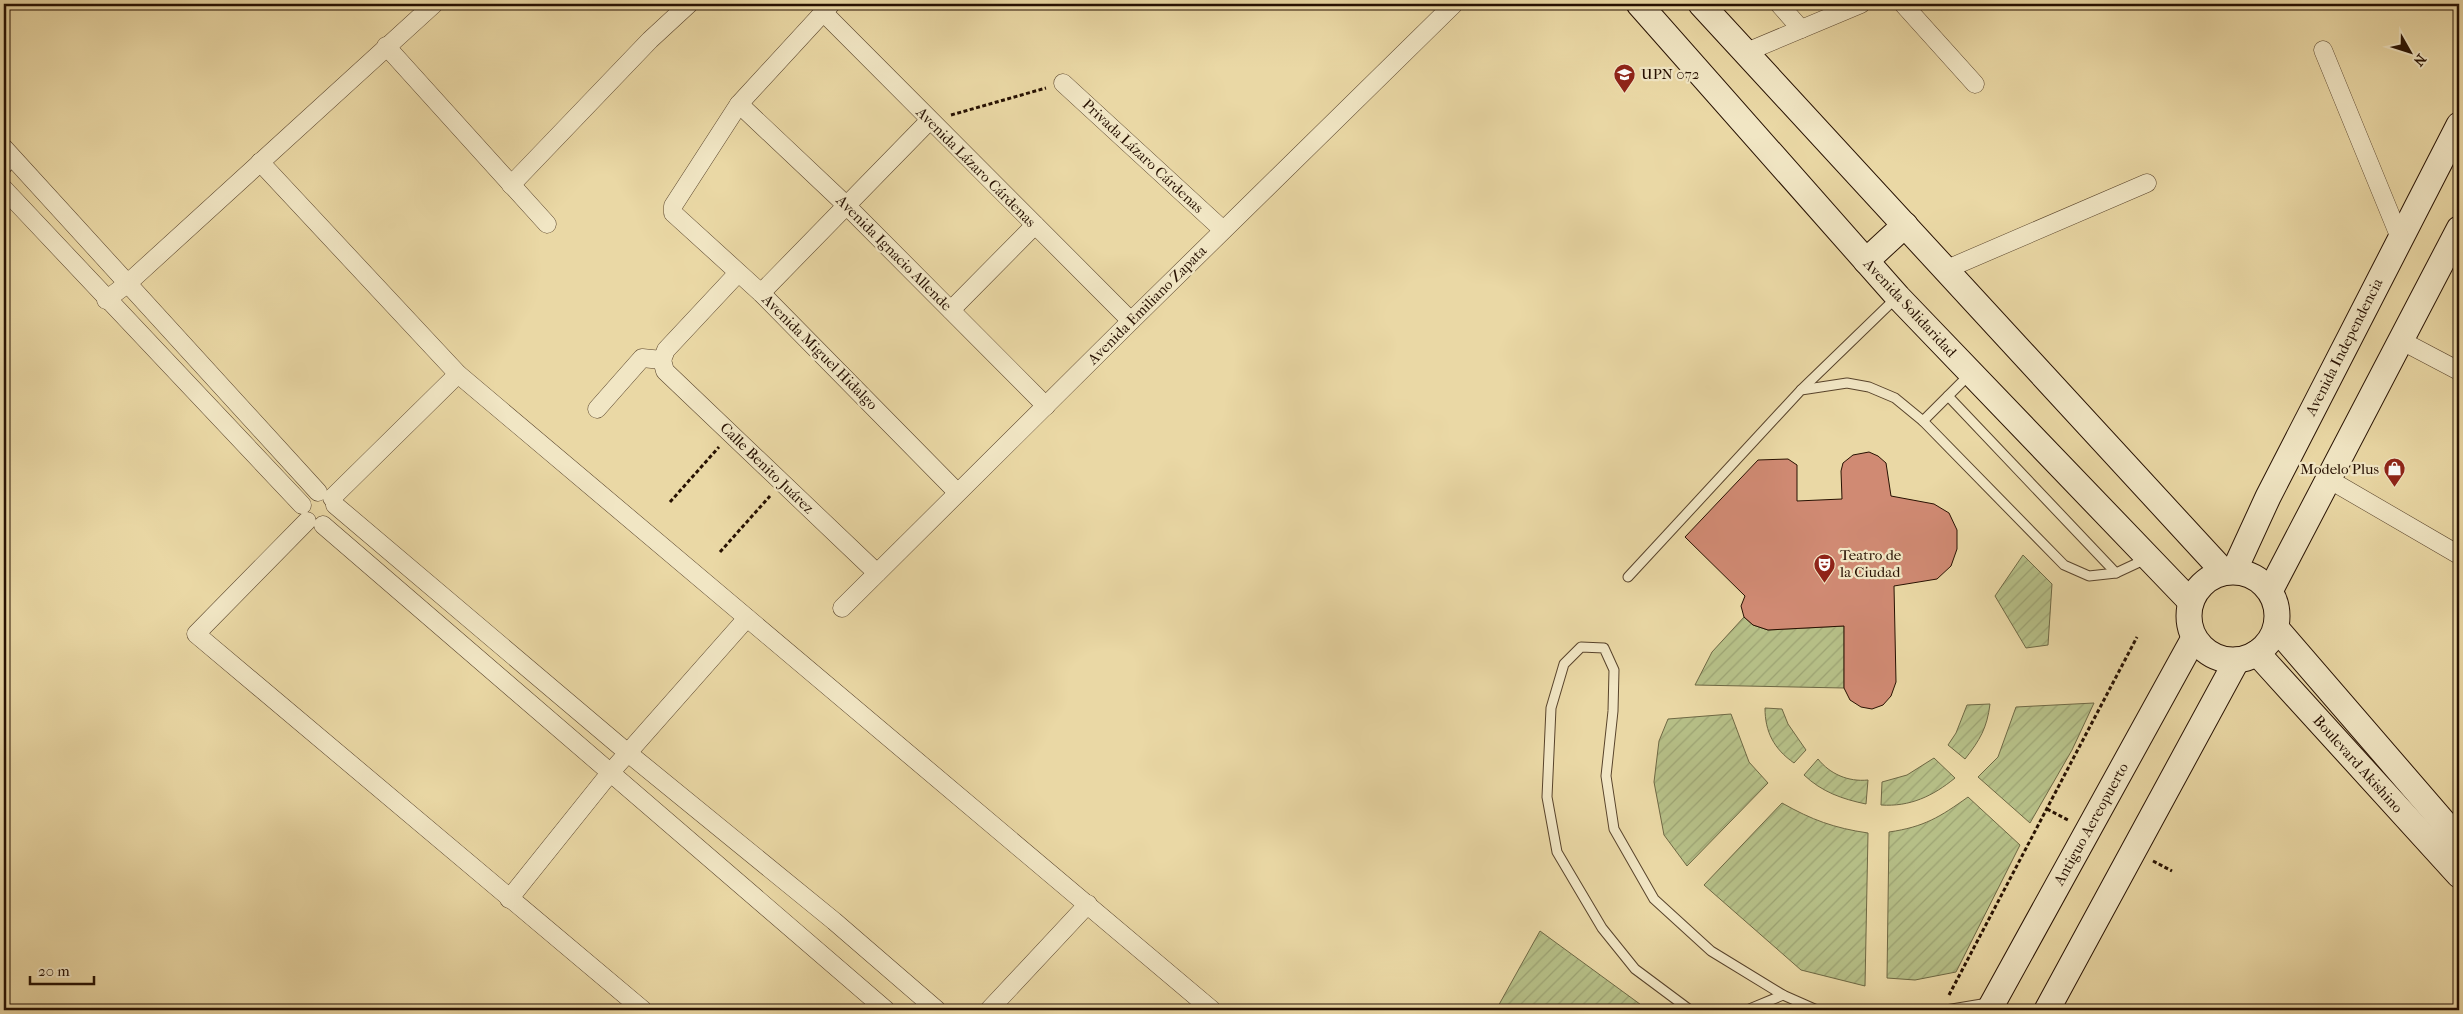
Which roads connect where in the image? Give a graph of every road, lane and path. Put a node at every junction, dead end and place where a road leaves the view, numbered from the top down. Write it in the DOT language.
graph roads {
  1 [pos="434,4"];
  2 [pos="689,4"];
  3 [pos="1454,4"];
  4 [pos="1639,4"];
  5 [pos="1701,4"];
  6 [pos="1778,4"];
  7 [pos="1861,4"];
  8 [pos="1903,4"];
  9 [pos="827,8"];
  10 [pos="1801,29"];
  11 [pos="386,46"];
  12 [pos="2324,50"];
  13 [pos="1744,53"];
  14 [pos="1064,83"];
  15 [pos="1975,84"];
  16 [pos="739,104"];
  17 [pos="929,121"];
  18 [pos="2459,124"];
  19 [pos="7,160"];
  20 [pos="260,162"];
  21 [pos="2147,184"];
  22 [pos="511,185"];
  23 [pos="4,189"];
  24 [pos="846,205"];
  25 [pos="546,224"];
  26 [pos="1905,224"];
  27 [pos="1035,225"];
  28 [pos="2459,229"];
  29 [pos="1223,230"];
  30 [pos="2400,238"];
  31 [pos="1866,261"];
  32 [pos="1947,269"];
  33 [pos="738,273"];
  34 [pos="127,284"];
  35 [pos="761,293"];
  36 [pos="1898,297"];
  37 [pos="106,300"];
  38 [pos="951,310"];
  39 [pos="1130,320"];
  40 [pos="2402,341"];
  41 [pos="662,360"];
  42 [pos="2459,371"];
  43 [pos="1971,373"];
  44 [pos="458,374"];
  45 [pos="1801,390"];
  46 [pos="1948,396"];
  47 [pos="1046,406"];
  48 [pos="597,409"];
  49 [pos="1923,421"];
  50 [pos="731,434"];
  51 [pos="2330,480"];
  52 [pos="782,482"];
  53 [pos="958,492"];
  54 [pos="328,498"];
  55 [pos="670,502"];
  56 [pos="311,517"];
  57 [pos="720,552"];
  58 [pos="2459,555"];
  59 [pos="2148,558"];
  60 [pos="2229,572"];
  61 [pos="877,573"];
  62 [pos="2116,573"];
  63 [pos="1628,577"];
  64 [pos="2270,591"];
  65 [pos="2191,602"];
  66 [pos="842,608"];
  67 [pos="746,618"];
  68 [pos="2276,628"];
  69 [pos="2137,637"];
  70 [pos="2194,638"];
  71 [pos="2247,657"];
  72 [pos="628,753"];
  73 [pos="610,773"];
  74 [pos="2459,840"];
  75 [pos="2459,875"];
  76 [pos="509,899"];
  77 [pos="1088,904"];
  78 [pos="1783,996"];
  79 [pos="1946,1006"];
  80 [pos="1991,1006"];
  81 [pos="643,1010"];
  82 [pos="886,1010"];
  83 [pos="937,1010"];
  84 [pos="989,1010"];
  85 [pos="1212,1010"];
  86 [pos="1690,1010"];
  87 [pos="1747,1010"];
  88 [pos="1817,1010"];
  89 [pos="2047,1010"];
  1 -- 11 [label="street"];
  2 -- 22 [label="street"];
  3 -- 29 [label="street, Avenida Emiliano Zapata"];
  4 -- 31 [label="main road, Avenida Solidaridad"];
  5 -- 13 [label="main road"];
  6 -- 10 [label="street"];
  7 -- 10 [label="street"];
  8 -- 15 [label="street"];
  9 -- 16 [label="street"];
  9 -- 17 [label="street, Avenida Lázaro Cárdenas"];
  10 -- 13 [label="street"];
  11 -- 20 [label="street"];
  11 -- 22 [label="street"];
  12 -- 30 [label="street"];
  13 -- 26 [label="main road"];
  14 -- 17 [label="path"];
  14 -- 29 [label="street, Privada Lázaro Cárdenas"];
  16 -- 24 [label="street, Avenida Ignacio Allende"];
  16 -- 33 [label="street, Avenida Miguel Hidalgo"];
  17 -- 24 [label="street"];
  17 -- 27 [label="street, Avenida Lázaro Cárdenas"];
  18 -- 30 [label="main road, Avenida Independencia"];
  19 -- 34 [label="street"];
  20 -- 34 [label="street"];
  20 -- 44 [label="street"];
  21 -- 32 [label="street"];
  22 -- 25 [label="street"];
  23 -- 37 [label="street"];
  24 -- 35 [label="street"];
  24 -- 38 [label="street, Avenida Ignacio Allende"];
  26 -- 31 [label="main road"];
  26 -- 32 [label="main road"];
  27 -- 38 [label="street"];
  27 -- 39 [label="street, Avenida Lázaro Cárdenas"];
  28 -- 40 [label="main road"];
  29 -- 39 [label="street, Avenida Emiliano Zapata"];
  30 -- 60 [label="main road, Avenida Independencia"];
  31 -- 36 [label="main road, Avenida Solidaridad"];
  32 -- 60 [label="main road"];
  33 -- 35 [label="street, Avenida Miguel Hidalgo"];
  33 -- 41 [label="street"];
  34 -- 37 [label="street"];
  34 -- 54 [label="street"];
  35 -- 53 [label="street, Avenida Miguel Hidalgo"];
  36 -- 43 [label="main road, Avenida Solidaridad"];
  36 -- 45 [label="lane"];
  37 -- 56 [label="street"];
  38 -- 47 [label="street, Avenida Ignacio Allende"];
  39 -- 47 [label="street, Avenida Emiliano Zapata"];
  40 -- 42 [label="street"];
  40 -- 51 [label="main road"];
  41 -- 48 [label="street"];
  41 -- 50 [label="street, Calle Benito Juárez"];
  43 -- 46 [label="lane"];
  43 -- 59 [label="main road, Avenida Solidaridad"];
  44 -- 54 [label="street"];
  44 -- 67 [label="street"];
  45 -- 49 [label="lane"];
  45 -- 63 [label="lane"];
  46 -- 49 [label="lane"];
  46 -- 62 [label="lane"];
  47 -- 53 [label="street, Avenida Emiliano Zapata"];
  49 -- 62 [label="lane"];
  50 -- 52 [label="street, Calle Benito Juárez"];
  50 -- 55 [label="path"];
  51 -- 58 [label="street"];
  51 -- 64 [label="main road"];
  52 -- 57 [label="path"];
  52 -- 61 [label="street, Calle Benito Juárez"];
  53 -- 61 [label="street, Avenida Emiliano Zapata"];
  54 -- 56 [label="street"];
  54 -- 56 [label="street"];
  54 -- 72 [label="street"];
  56 -- 73 [label="street"];
  56 -- 76 [label="street"];
  59 -- 62 [label="lane"];
  59 -- 65 [label="main road, Avenida Solidaridad"];
  60 -- 64 [label="main road"];
  60 -- 65 [label="main road"];
  61 -- 66 [label="street, Avenida Emiliano Zapata"];
  64 -- 68 [label="main road"];
  65 -- 70 [label="main road"];
  67 -- 72 [label="street"];
  67 -- 77 [label="street"];
  68 -- 71 [label="main road"];
  68 -- 74 [label="main road, Boulevard Akishino"];
  69 -- 79 [label="path"];
  70 -- 71 [label="main road"];
  70 -- 80 [label="main road, Antiguo Aereopuerto"];
  71 -- 75 [label="main road, Boulevard Akishino"];
  71 -- 89 [label="main road"];
  72 -- 73 [label="street"];
  72 -- 83 [label="street"];
  73 -- 76 [label="street"];
  73 -- 82 [label="street"];
  76 -- 81 [label="street"];
  77 -- 84 [label="street"];
  77 -- 85 [label="street"];
  78 -- 86 [label="lane"];
  78 -- 87 [label="lane"];
  78 -- 88 [label="lane"];
  79 -- 80 [label="lane"];
}
